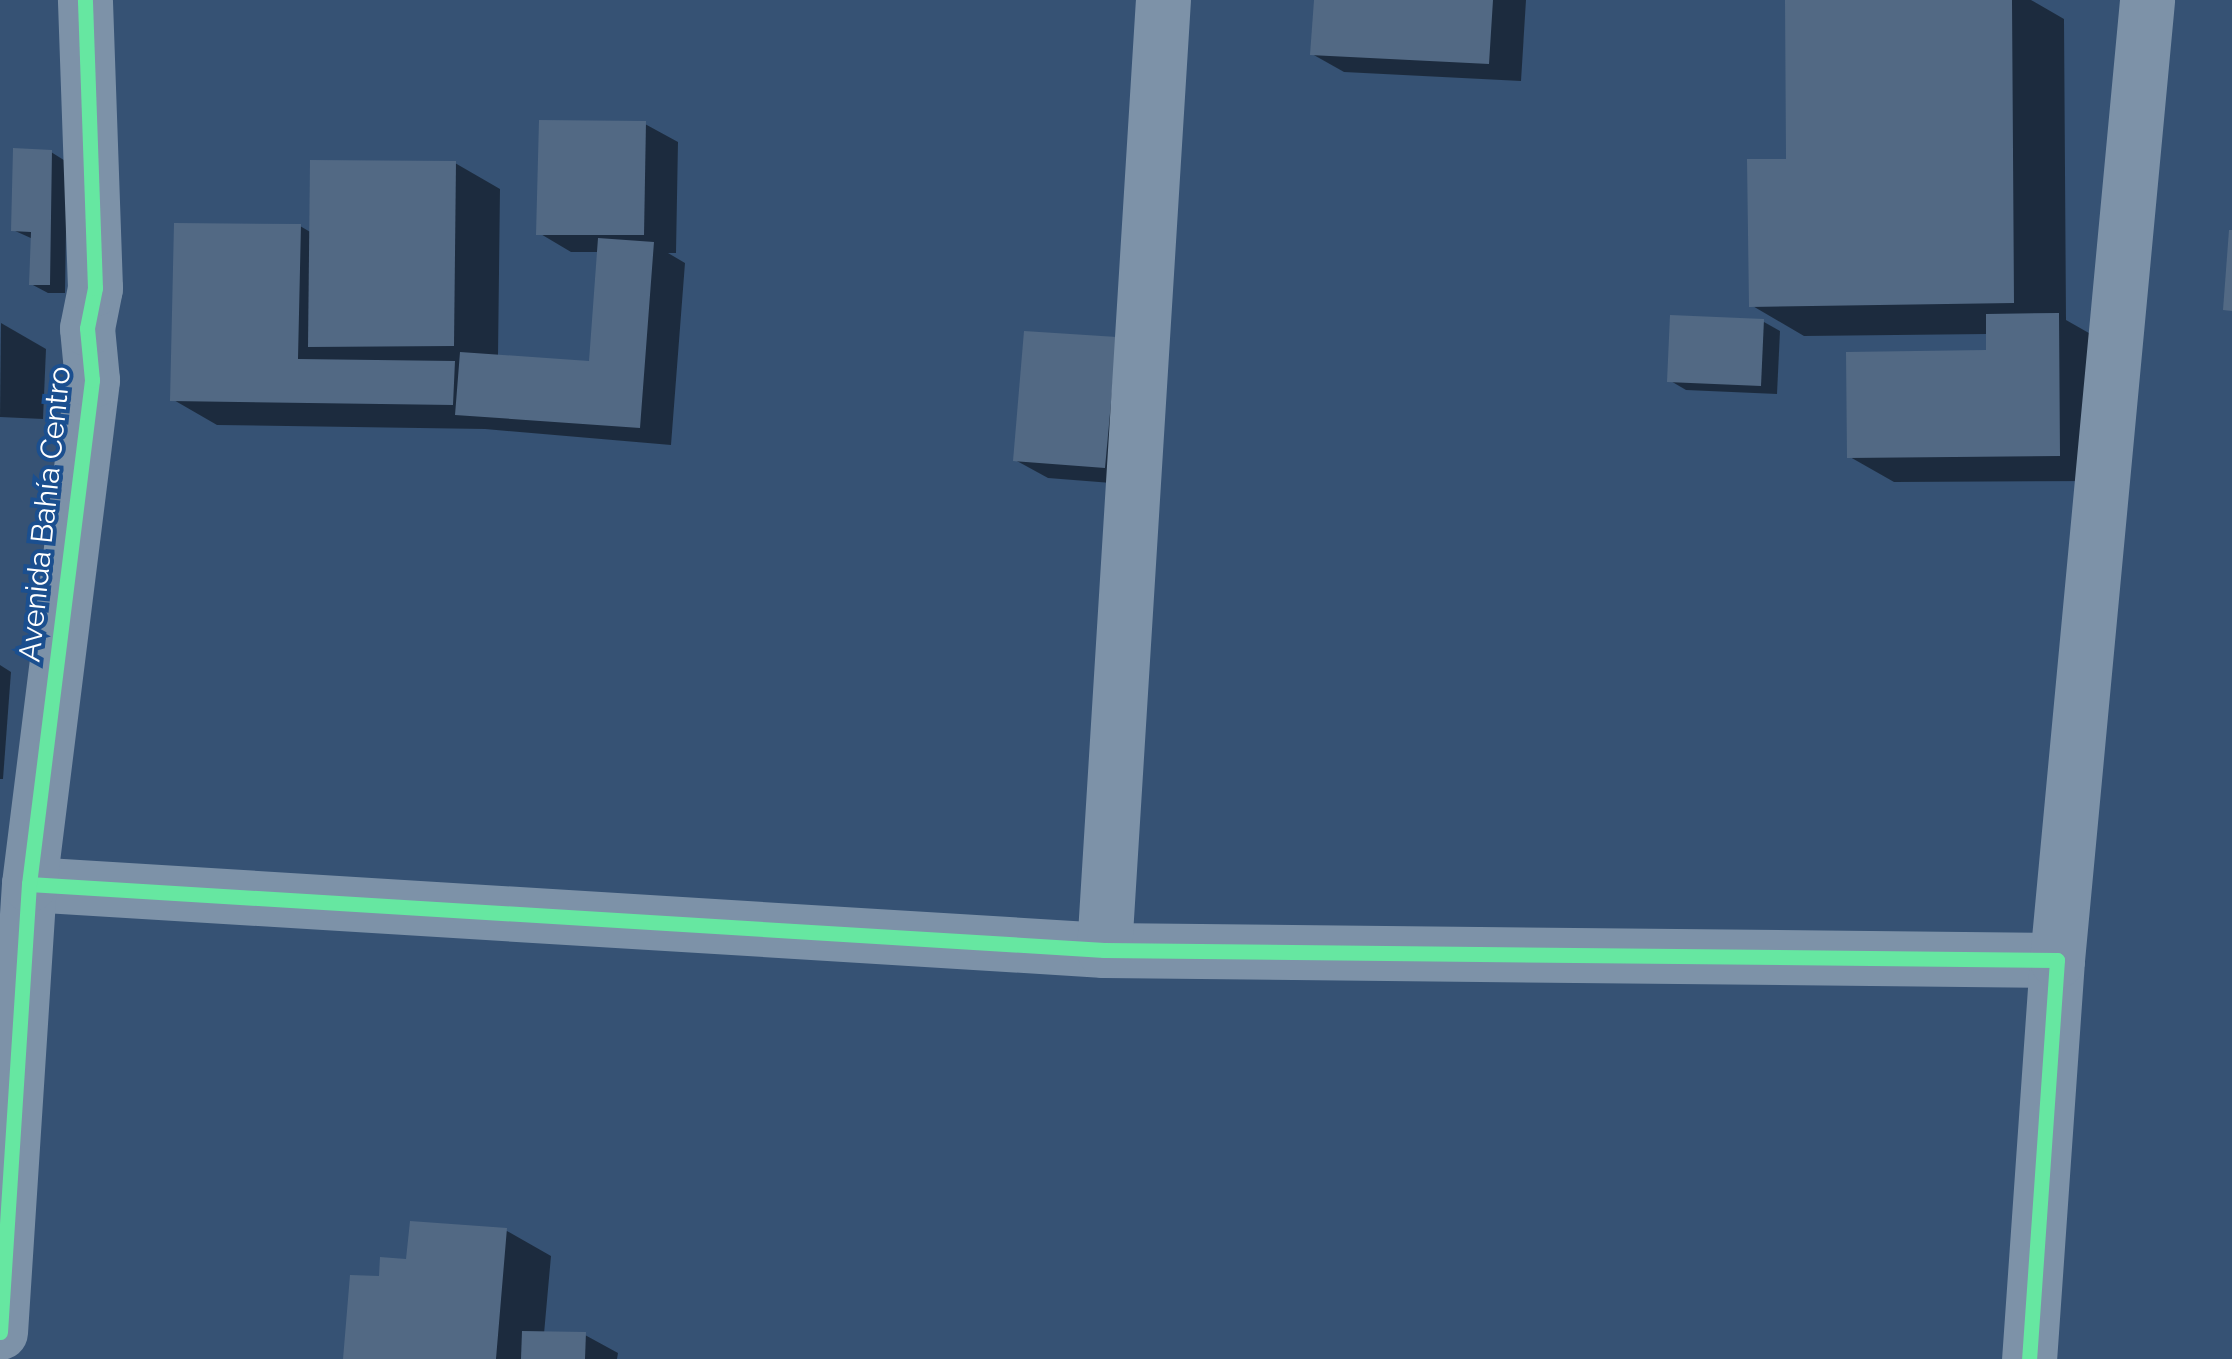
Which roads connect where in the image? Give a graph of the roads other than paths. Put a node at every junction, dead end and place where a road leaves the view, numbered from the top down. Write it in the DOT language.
graph roads {
  1 [pos="84,0"];
  2 [pos="1163,0"];
  3 [pos="2147,0"];
  4 [pos="29,884"];
  5 [pos="1104,950"];
  6 [pos="2056,960"];
  7 [pos="0,1332"];
  8 [pos="2029,1359"];
  1 -- 4 [label="street, Avenida Bahía Centro"];
  2 -- 5 [label="street"];
  3 -- 6 [label="street"];
  4 -- 5 [label="street"];
  4 -- 7 [label="street, Avenida Bahía Centro"];
  5 -- 6 [label="street"];
  6 -- 8 [label="street"];
}
